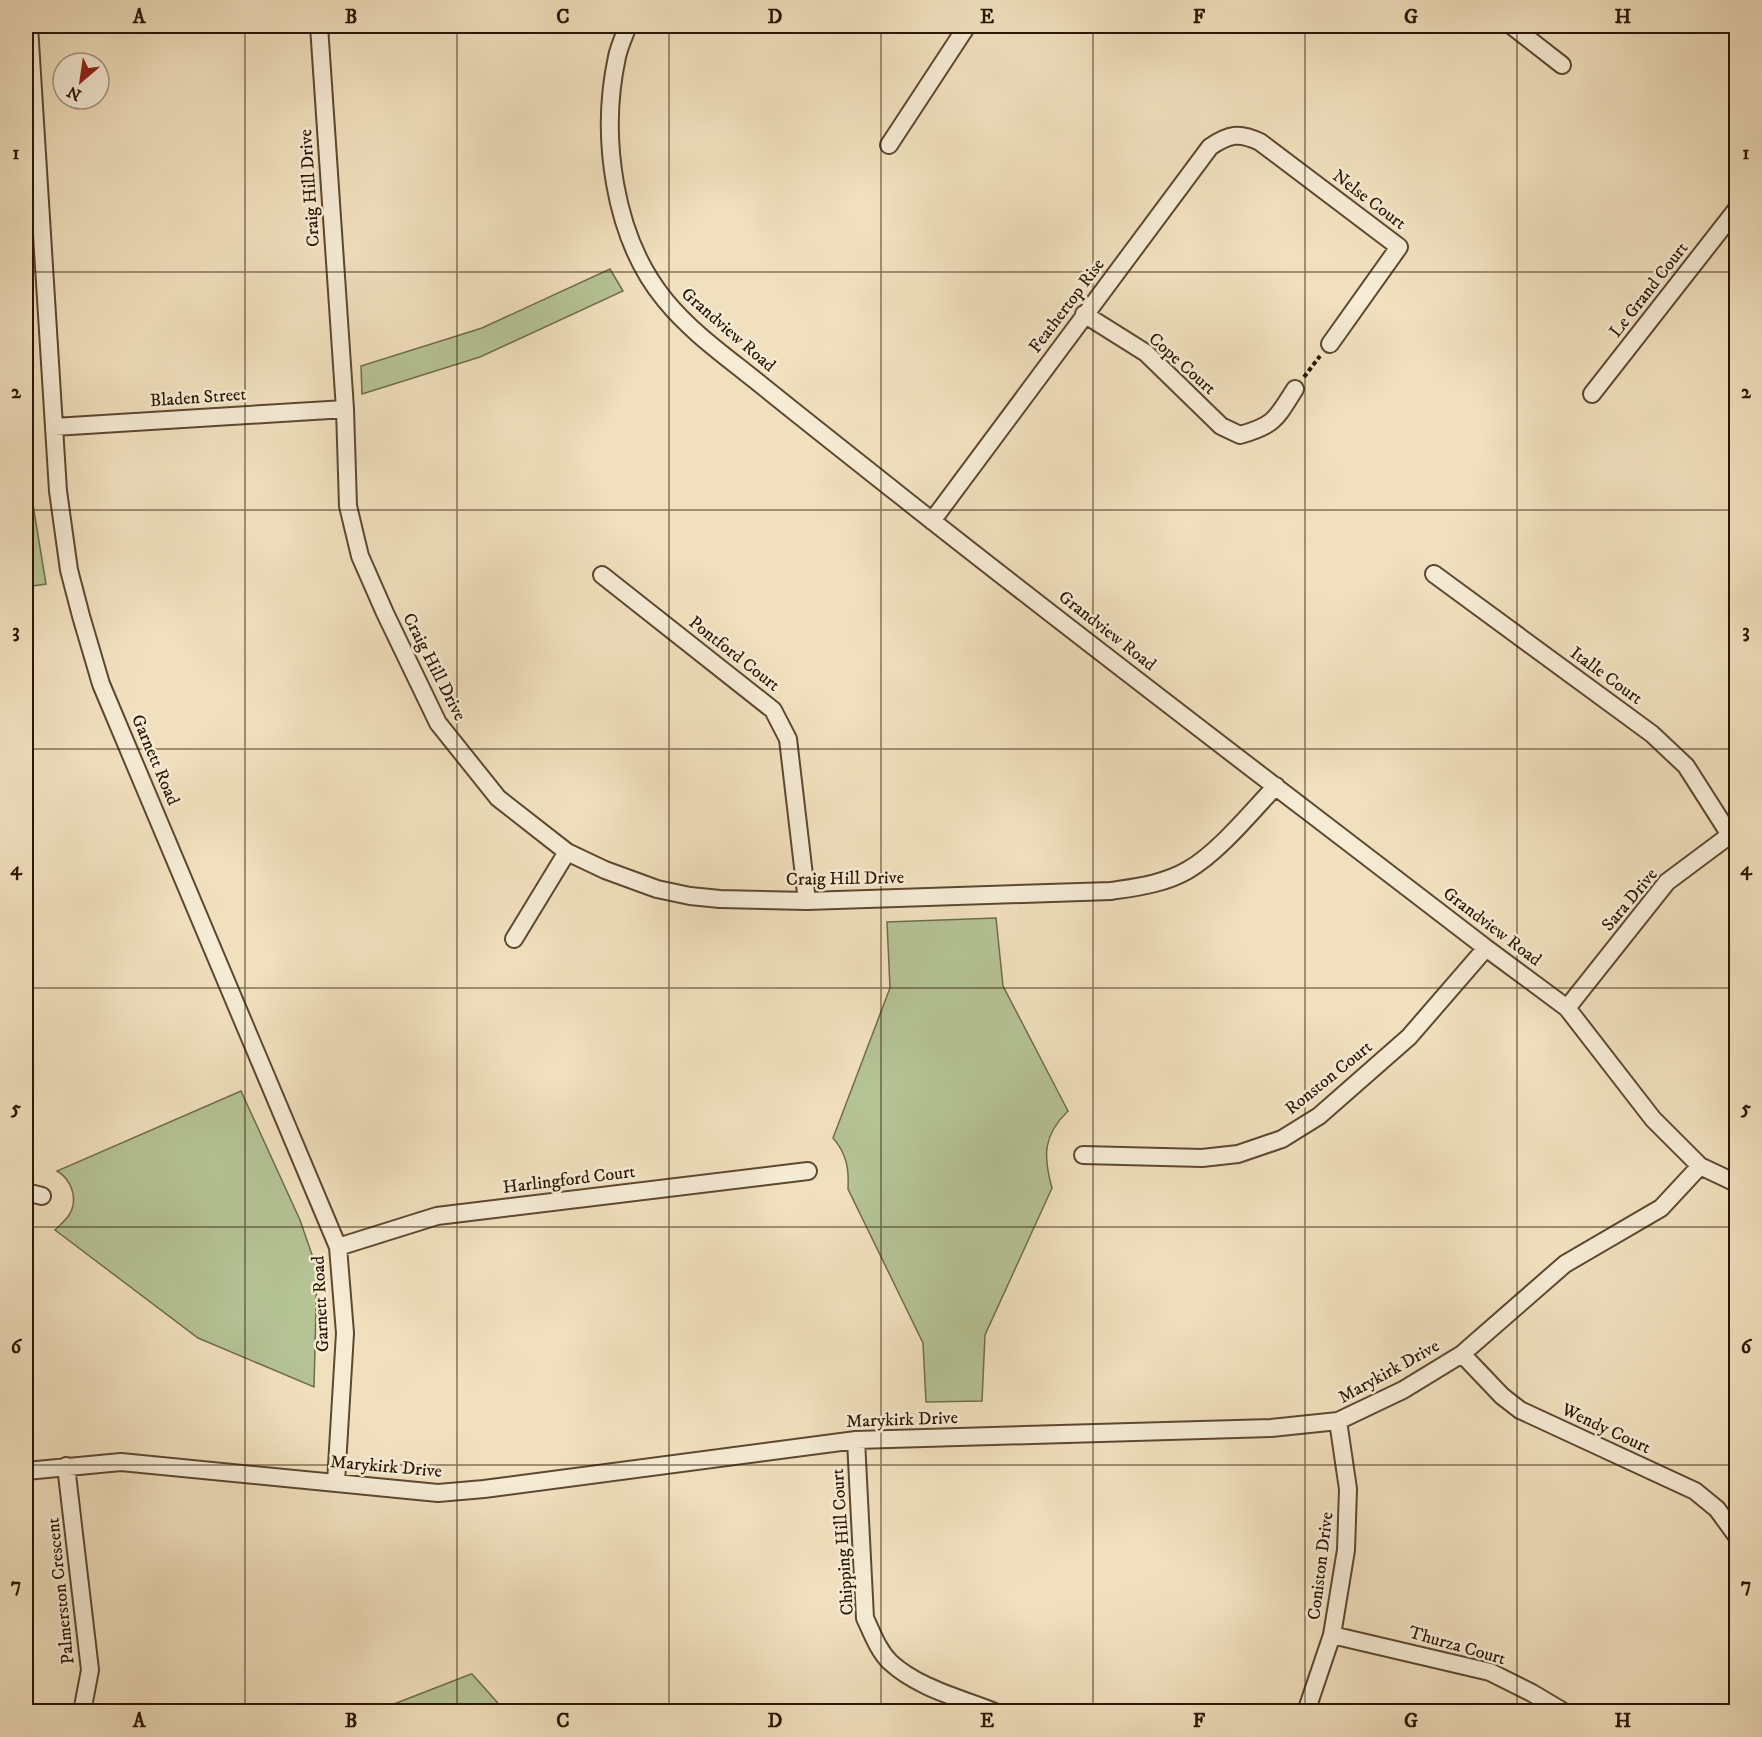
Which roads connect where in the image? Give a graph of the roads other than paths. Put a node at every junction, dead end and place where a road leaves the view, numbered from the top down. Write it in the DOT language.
graph roads {
  1 [pos="29,26"];
  2 [pos="319,26"];
  3 [pos="628,26"];
  4 [pos="967,26"];
  5 [pos="1512,26"];
  6 [pos="1562,65"];
  7 [pos="1247,136"];
  8 [pos="889,145"];
  9 [pos="1737,210"];
  10 [pos="1084,314"];
  11 [pos="1330,344"];
  12 [pos="1295,389"];
  13 [pos="1592,394"];
  14 [pos="345,409"];
  15 [pos="54,427"];
  16 [pos="932,521"];
  17 [pos="602,574"];
  18 [pos="1434,574"];
  19 [pos="1276,786"];
  20 [pos="1733,834"];
  21 [pos="567,852"];
  22 [pos="807,901"];
  23 [pos="514,939"];
  24 [pos="1486,948"];
  25 [pos="1567,1008"];
  26 [pos="1083,1155"];
  27 [pos="1700,1166"];
  28 [pos="808,1171"];
  29 [pos="1737,1183"];
  30 [pos="26,1191"];
  31 [pos="42,1196"];
  32 [pos="338,1247"];
  33 [pos="1462,1354"];
  34 [pos="1338,1422"];
  35 [pos="856,1440"];
  36 [pos="66,1466"];
  37 [pos="26,1471"];
  38 [pos="336,1482"];
  39 [pos="1737,1535"];
  40 [pos="1332,1635"];
  41 [pos="82,1712"];
  42 [pos="995,1712"];
  43 [pos="1306,1712"];
  44 [pos="1564,1712"];
  1 -- 15 [label="street, Garnett Road"];
  2 -- 14 [label="street, Craig Hill Drive"];
  3 -- 16 [label="street, Grandview Road"];
  4 -- 8 [label="street"];
  5 -- 6 [label="street"];
  7 -- 10 [label="street, Feathertop Rise"];
  7 -- 11 [label="street, Nelse Court"];
  9 -- 13 [label="street, Le Grand Court"];
  10 -- 12 [label="street, Cope Court"];
  10 -- 16 [label="street, Feathertop Rise"];
  14 -- 15 [label="street, Bladen Street"];
  14 -- 21 [label="street, Craig Hill Drive"];
  15 -- 32 [label="street, Garnett Road"];
  16 -- 19 [label="street, Grandview Road"];
  17 -- 22 [label="street, Pontford Court"];
  18 -- 20 [label="street, Italle Court"];
  19 -- 22 [label="street, Craig Hill Drive"];
  19 -- 24 [label="street, Grandview Road"];
  20 -- 25 [label="street, Sara Drive"];
  21 -- 22 [label="street, Craig Hill Drive"];
  21 -- 23 [label="street"];
  24 -- 25 [label="street, Grandview Road"];
  24 -- 26 [label="street, Ronston Court"];
  25 -- 27 [label="street, Grandview Road"];
  27 -- 29 [label="street, Grandview Road"];
  27 -- 33 [label="street, Marykirk Drive"];
  28 -- 32 [label="street, Harlingford Court"];
  30 -- 31 [label="street"];
  32 -- 38 [label="street, Garnett Road"];
  33 -- 34 [label="street, Marykirk Drive"];
  33 -- 39 [label="street, Wendy Court"];
  34 -- 35 [label="street, Marykirk Drive"];
  34 -- 40 [label="street, Coniston Drive"];
  35 -- 38 [label="street, Marykirk Drive"];
  35 -- 42 [label="street, Chipping Hill Court"];
  36 -- 37 [label="street, Marykirk Drive"];
  36 -- 38 [label="street, Marykirk Drive"];
  36 -- 41 [label="street, Palmerston Crescent"];
  40 -- 43 [label="street, Coniston Drive"];
  40 -- 44 [label="street, Thurza Court"];
}
